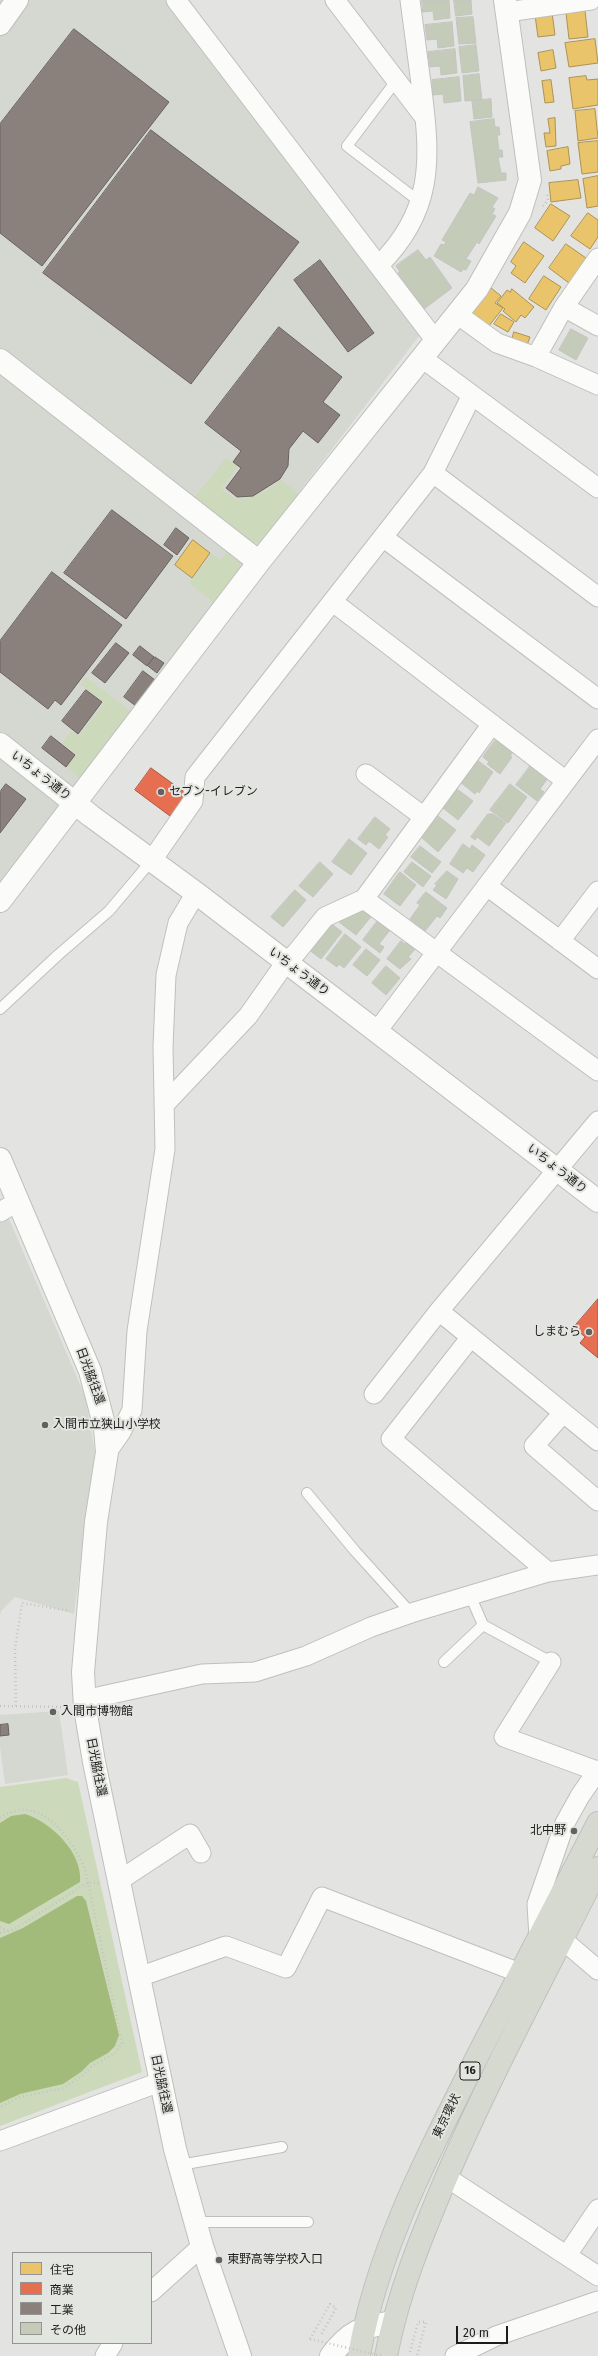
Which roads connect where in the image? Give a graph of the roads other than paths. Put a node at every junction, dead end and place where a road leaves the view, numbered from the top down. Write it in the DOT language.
graph roads {
  1 [pos="17,0"];
  2 [pos="176,0"];
  3 [pos="335,0"];
  4 [pos="410,0"];
  5 [pos="591,0"];
  6 [pos="506,6"];
  7 [pos="0,24"];
  8 [pos="396,81"];
  9 [pos="426,119"];
  10 [pos="420,202"];
  11 [pos="598,258"];
  12 [pos="379,265"];
  13 [pos="564,307"];
  14 [pos="457,314"];
  15 [pos="598,326"];
  16 [pos="436,341"];
  17 [pos="536,357"];
  18 [pos="422,358"];
  19 [pos="0,360"];
  20 [pos="598,385"];
  21 [pos="472,394"];
  22 [pos="433,473"];
  23 [pos="598,488"];
  24 [pos="384,538"];
  25 [pos="259,562"];
  26 [pos="598,597"];
  27 [pos="333,602"];
  28 [pos="598,699"];
  29 [pos="492,724"];
  30 [pos="598,739"];
  31 [pos="0,744"];
  32 [pos="366,774"];
  33 [pos="566,781"];
  34 [pos="75,802"];
  35 [pos="424,817"];
  36 [pos="152,860"];
  37 [pos="487,886"];
  38 [pos="598,891"];
  39 [pos="196,893"];
  40 [pos="364,899"];
  41 [pos="0,901"];
  42 [pos="560,941"];
  43 [pos="437,952"];
  44 [pos="286,962"];
  45 [pos="598,969"];
  46 [pos="0,1009"];
  47 [pos="377,1032"];
  48 [pos="598,1071"];
  49 [pos="164,1104"];
  50 [pos="598,1121"];
  51 [pos="0,1159"];
  52 [pos="557,1169"];
  53 [pos="598,1201"];
  54 [pos="9,1207"];
  55 [pos="440,1311"];
  56 [pos="471,1337"];
  57 [pos="374,1394"];
  58 [pos="563,1413"];
  59 [pos="598,1441"];
  60 [pos="107,1452"];
  61 [pos="307,1493"];
  62 [pos="598,1501"];
  63 [pos="598,1565"];
  64 [pos="548,1572"];
  65 [pos="470,1595"];
  66 [pos="411,1613"];
  67 [pos="483,1625"];
  68 [pos="444,1662"];
  69 [pos="551,1662"];
  70 [pos="85,1704"];
  71 [pos="598,1770"];
  72 [pos="598,1823"];
  73 [pos="201,1853"];
  74 [pos="598,1868"];
  75 [pos="120,1880"];
  76 [pos="539,1937"];
  77 [pos="562,1940"];
  78 [pos="598,1970"];
  79 [pos="520,1973"];
  80 [pos="139,1977"];
  81 [pos="160,2082"];
  82 [pos="0,2142"];
  83 [pos="282,2148"];
  84 [pos="180,2165"];
  85 [pos="446,2177"];
  86 [pos="598,2209"];
  87 [pos="196,2222"];
  88 [pos="308,2222"];
  89 [pos="202,2246"];
  90 [pos="567,2255"];
  91 [pos="598,2276"];
  92 [pos="152,2291"];
  93 [pos="598,2301"];
  94 [pos="392,2322"];
  95 [pos="364,2327"];
  96 [pos="112,2344"];
  97 [pos="485,2350"];
  98 [pos="323,2351"];
  99 [pos="105,2356"];
  100 [pos="240,2356"];
  101 [pos="359,2356"];
  102 [pos="386,2356"];
  103 [pos="455,2356"];
  1 -- 7 [label="street"];
  2 -- 12 [label="street"];
  3 -- 8 [label="street"];
  4 -- 9 [label="street"];
  5 -- 6 [label="street"];
  6 -- 14 [label="street"];
  8 -- 9 [label="street"];
  8 -- 10 [label="lane"];
  9 -- 10 [label="street"];
  10 -- 12 [label="street"];
  11 -- 13 [label="street"];
  12 -- 16 [label="street"];
  13 -- 15 [label="street"];
  13 -- 17 [label="street"];
  14 -- 16 [label="street"];
  14 -- 17 [label="street"];
  16 -- 18 [label="street"];
  17 -- 20 [label="street"];
  18 -- 21 [label="street"];
  18 -- 25 [label="street"];
  19 -- 25 [label="street"];
  21 -- 22 [label="street"];
  21 -- 23 [label="street"];
  22 -- 24 [label="street"];
  22 -- 26 [label="street"];
  24 -- 27 [label="street"];
  24 -- 28 [label="street"];
  25 -- 34 [label="street"];
  27 -- 29 [label="street"];
  27 -- 36 [label="street"];
  29 -- 33 [label="street"];
  29 -- 35 [label="street"];
  30 -- 33 [label="street"];
  31 -- 34 [label="street, いちょう通り"];
  32 -- 35 [label="street"];
  33 -- 37 [label="street"];
  34 -- 36 [label="street, いちょう通り"];
  34 -- 41 [label="street"];
  35 -- 40 [label="street"];
  36 -- 39 [label="street, いちょう通り"];
  36 -- 46 [label="lane"];
  37 -- 42 [label="street"];
  37 -- 43 [label="street"];
  38 -- 42 [label="street"];
  39 -- 44 [label="street, いちょう通り"];
  39 -- 49 [label="street"];
  40 -- 43 [label="street"];
  40 -- 44 [label="street"];
  42 -- 45 [label="street"];
  43 -- 47 [label="street"];
  43 -- 48 [label="street"];
  44 -- 47 [label="street, いちょう通り"];
  44 -- 49 [label="street"];
  47 -- 52 [label="street, いちょう通り"];
  49 -- 60 [label="street"];
  50 -- 52 [label="street"];
  51 -- 54 [label="street, 日光脇往還"];
  52 -- 53 [label="street, いちょう通り"];
  52 -- 55 [label="street"];
  54 -- 60 [label="street, 日光脇往還"];
  55 -- 56 [label="street"];
  55 -- 57 [label="street"];
  56 -- 58 [label="street"];
  56 -- 64 [label="street"];
  58 -- 59 [label="street"];
  58 -- 62 [label="street"];
  60 -- 70 [label="street, 日光脇往還"];
  61 -- 66 [label="lane"];
  63 -- 64 [label="street"];
  64 -- 65 [label="street"];
  65 -- 66 [label="street"];
  65 -- 67 [label="lane"];
  66 -- 70 [label="street"];
  67 -- 68 [label="lane"];
  67 -- 69 [label="lane"];
  69 -- 71 [label="street"];
  70 -- 75 [label="street, 日光脇往還"];
  71 -- 76 [label="street"];
  72 -- 76 [label="highway, 東京環状 / 16"];
  73 -- 75 [label="street"];
  74 -- 77 [label="highway, 東京環状 / 16"];
  75 -- 80 [label="street, 日光脇往還"];
  76 -- 79 [label="highway, 東京環状 / 16"];
  77 -- 78 [label="street"];
  77 -- 85 [label="highway, 東京環状 / 16"];
  79 -- 80 [label="street"];
  79 -- 95 [label="highway, 東京環状 / 16"];
  80 -- 81 [label="street, 日光脇往還"];
  81 -- 82 [label="street"];
  81 -- 84 [label="street, 日光脇往還"];
  83 -- 84 [label="lane"];
  84 -- 87 [label="street, 日光脇往還"];
  85 -- 90 [label="street"];
  85 -- 94 [label="highway, 東京環状 / 16"];
  86 -- 90 [label="street"];
  87 -- 88 [label="lane"];
  87 -- 89 [label="street, 日光脇往還"];
  89 -- 92 [label="street"];
  89 -- 100 [label="street, 日光脇往還"];
  90 -- 91 [label="street"];
  93 -- 97 [label="street"];
  94 -- 95 [label="street"];
  94 -- 102 [label="highway, 東京環状 / 16"];
  95 -- 98 [label="street"];
  95 -- 101 [label="highway, 東京環状 / 16"];
  96 -- 99 [label="street"];
  97 -- 103 [label="street"];
}
